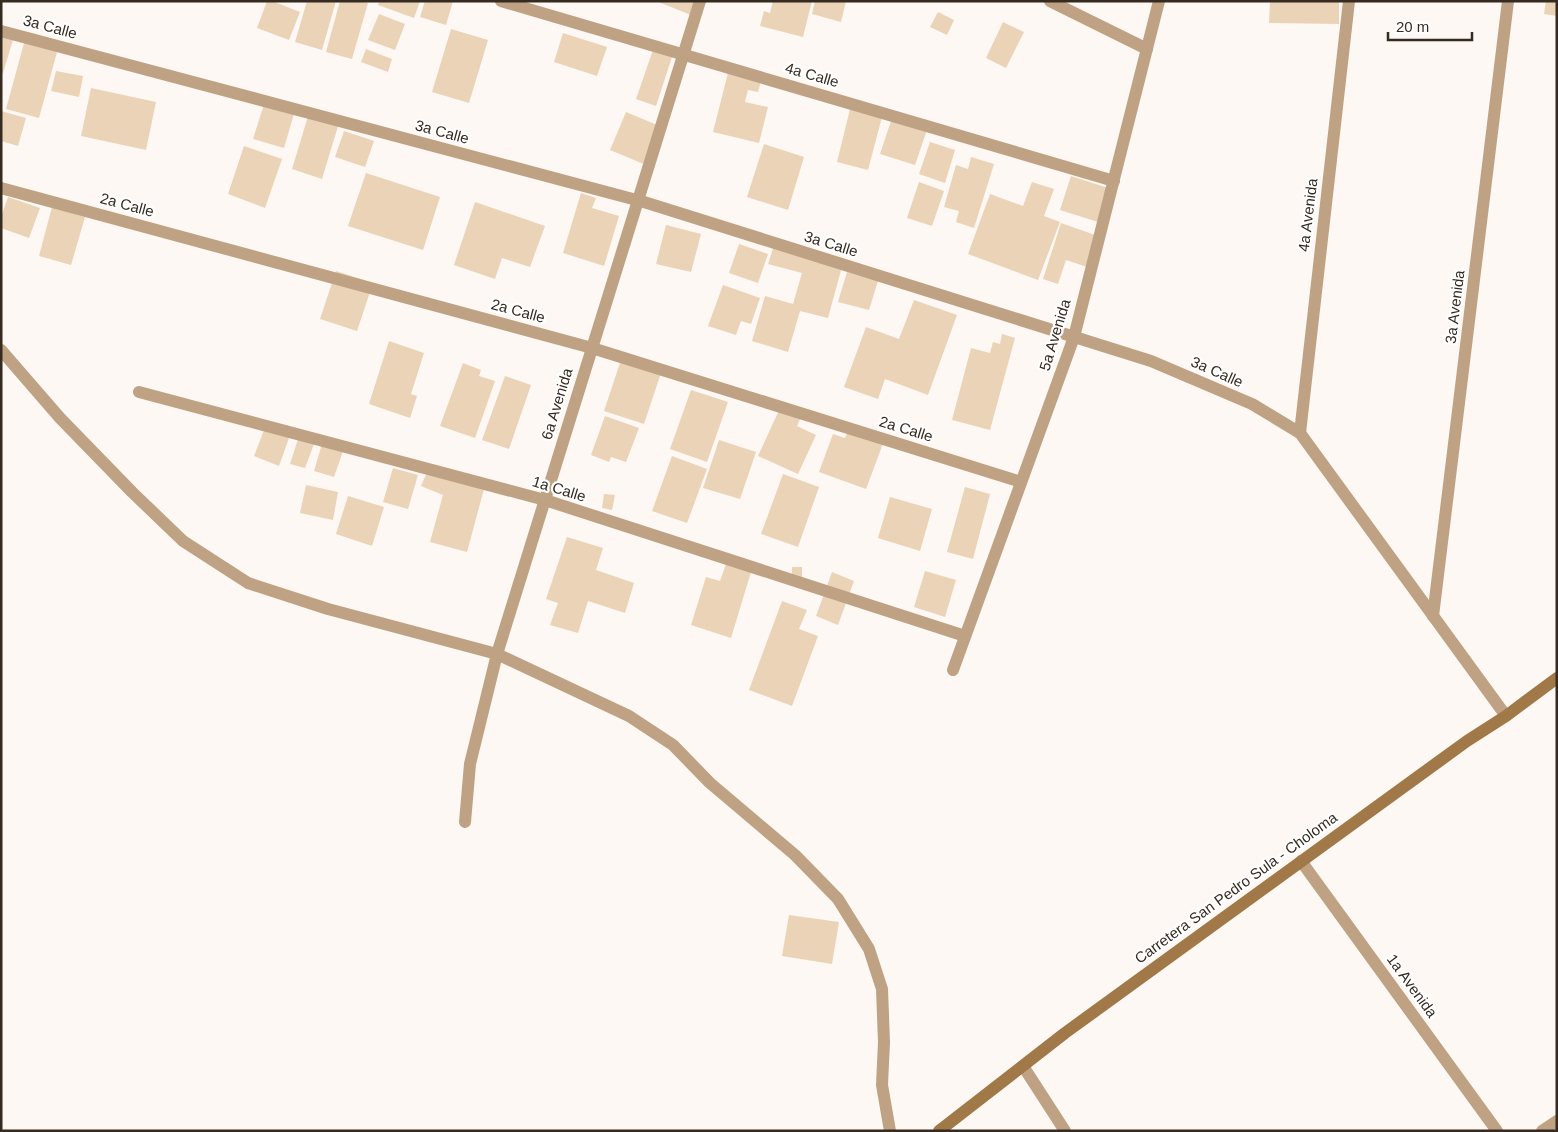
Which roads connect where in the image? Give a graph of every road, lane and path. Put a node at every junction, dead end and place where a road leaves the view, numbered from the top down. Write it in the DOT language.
graph roads {
  1 [pos="501,1"];
  2 [pos="700,1"];
  3 [pos="1050,1"];
  4 [pos="1159,1"];
  5 [pos="1349,1"];
  6 [pos="1508,1"];
  7 [pos="1,31"];
  8 [pos="1147,50"];
  9 [pos="684,54"];
  10 [pos="1114,181"];
  11 [pos="1,188"];
  12 [pos="637,200"];
  13 [pos="1074,337"];
  14 [pos="592,348"];
  15 [pos="1,350"];
  16 [pos="139,392"];
  17 [pos="1300,433"];
  18 [pos="1021,482"];
  19 [pos="545,500"];
  20 [pos="1433,616"];
  21 [pos="965,636"];
  22 [pos="497,654"];
  23 [pos="952,670"];
  24 [pos="1557,678"];
  25 [pos="1506,716"];
  26 [pos="465,822"];
  27 [pos="1301,861"];
  28 [pos="1023,1066"];
  29 [pos="1557,1121"];
  30 [pos="890,1131"];
  31 [pos="939,1131"];
  32 [pos="1065,1131"];
  33 [pos="1497,1131"];
  34 [pos="1542,1131"];
  1 -- 9 [label="street, 4a Calle"];
  2 -- 9 [label="street, 6a Avenida"];
  3 -- 8 [label="street"];
  4 -- 8 [label="street, 5a Avenida"];
  5 -- 17 [label="street, 4a Avenida"];
  6 -- 20 [label="street, 3a Avenida"];
  7 -- 12 [label="street, 3a Calle"];
  8 -- 10 [label="street, 5a Avenida"];
  9 -- 10 [label="street, 4a Calle"];
  9 -- 12 [label="street, 6a Avenida"];
  10 -- 13 [label="street, 5a Avenida"];
  11 -- 14 [label="street, 2a Calle"];
  12 -- 13 [label="street, 3a Calle"];
  12 -- 14 [label="street, 6a Avenida"];
  13 -- 17 [label="street, 3a Calle"];
  13 -- 18 [label="street, 5a Avenida"];
  14 -- 18 [label="street, 2a Calle"];
  14 -- 19 [label="street, 6a Avenida"];
  15 -- 22 [label="street"];
  16 -- 19 [label="street, 1a Calle"];
  17 -- 20 [label="street, 3a Calle"];
  18 -- 21 [label="street, 5a Avenida"];
  19 -- 21 [label="street, 1a Calle"];
  19 -- 22 [label="street, 6a Avenida"];
  20 -- 25 [label="street, 3a Calle"];
  21 -- 23 [label="street, 5a Avenida"];
  22 -- 26 [label="street, 6a Avenida"];
  22 -- 30 [label="street"];
  24 -- 25 [label="main road, Carretera San Pedro Sula - Choloma"];
  25 -- 27 [label="main road, Carretera San Pedro Sula - Choloma"];
  27 -- 28 [label="main road, Carretera San Pedro Sula - Choloma"];
  27 -- 33 [label="street, 1a Avenida"];
  28 -- 31 [label="main road, Carretera San Pedro Sula - Choloma"];
  28 -- 32 [label="street"];
  29 -- 34 [label="street"];
}
